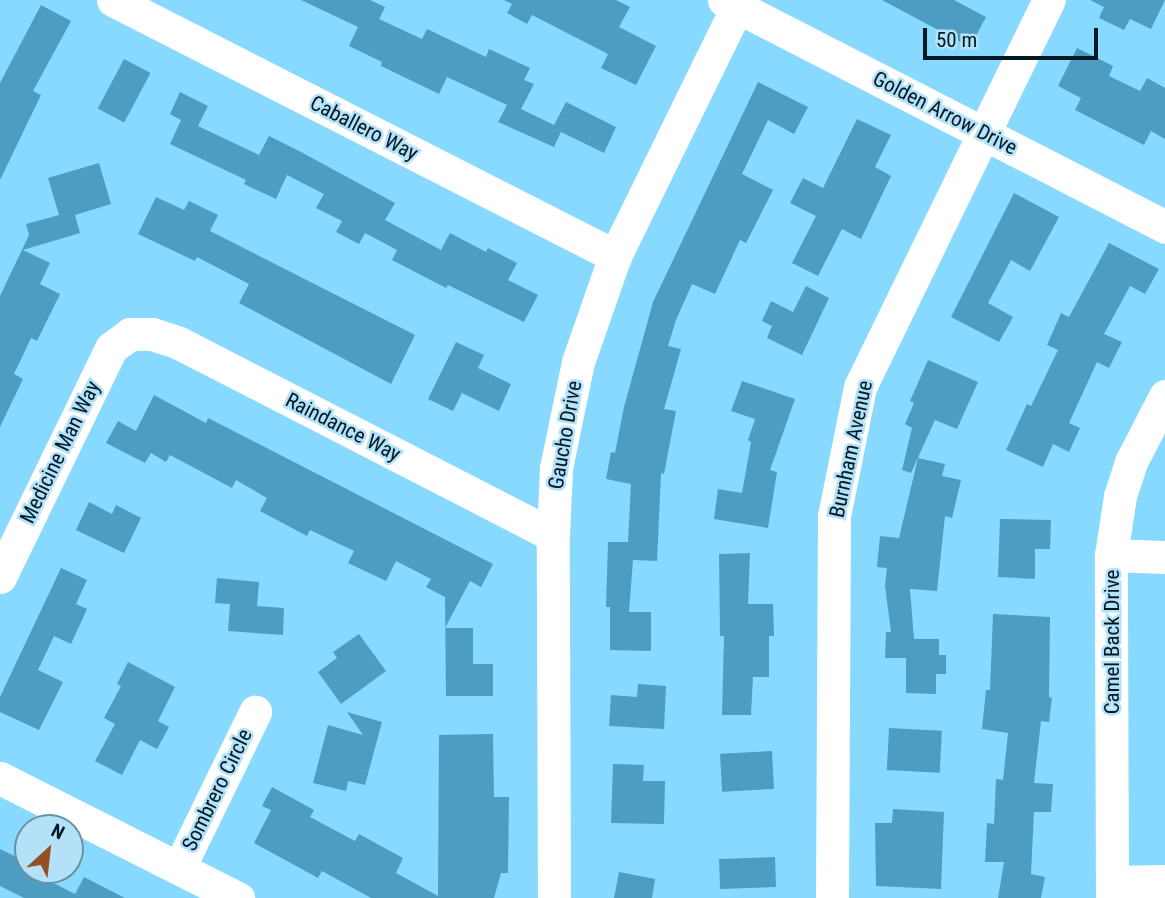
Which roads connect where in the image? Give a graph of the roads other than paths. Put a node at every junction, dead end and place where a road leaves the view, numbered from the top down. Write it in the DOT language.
graph roads {
  1 [pos="113,0"];
  2 [pos="1049,0"];
  3 [pos="731,3"];
  4 [pos="984,134"];
  5 [pos="1165,226"];
  6 [pos="615,256"];
  7 [pos="130,334"];
  8 [pos="1165,396"];
  9 [pos="553,535"];
  10 [pos="1111,555"];
  11 [pos="1165,557"];
  12 [pos="0,577"];
  13 [pos="256,712"];
  14 [pos="0,778"];
  15 [pos="179,868"];
  16 [pos="1165,881"];
  17 [pos="1112,890"];
  18 [pos="238,898"];
  19 [pos="554,898"];
  20 [pos="832,898"];
  1 -- 6 [label="street, Caballero Way"];
  2 -- 4 [label="street, Burnham Avenue"];
  3 -- 4 [label="street, Golden Arrow Drive"];
  3 -- 6 [label="street, Gaucho Drive"];
  4 -- 5 [label="street, Golden Arrow Drive"];
  4 -- 20 [label="street, Burnham Avenue"];
  6 -- 9 [label="street, Gaucho Drive"];
  7 -- 9 [label="street, Raindance Way"];
  7 -- 12 [label="street, Medicine Man Way"];
  8 -- 10 [label="street, Camel Back Drive"];
  9 -- 19 [label="street, Gaucho Drive"];
  10 -- 11 [label="street"];
  10 -- 17 [label="street, Camel Back Drive"];
  13 -- 15 [label="street, Sombrero Circle"];
  14 -- 15 [label="street"];
  15 -- 18 [label="street"];
  16 -- 17 [label="street"];
}
